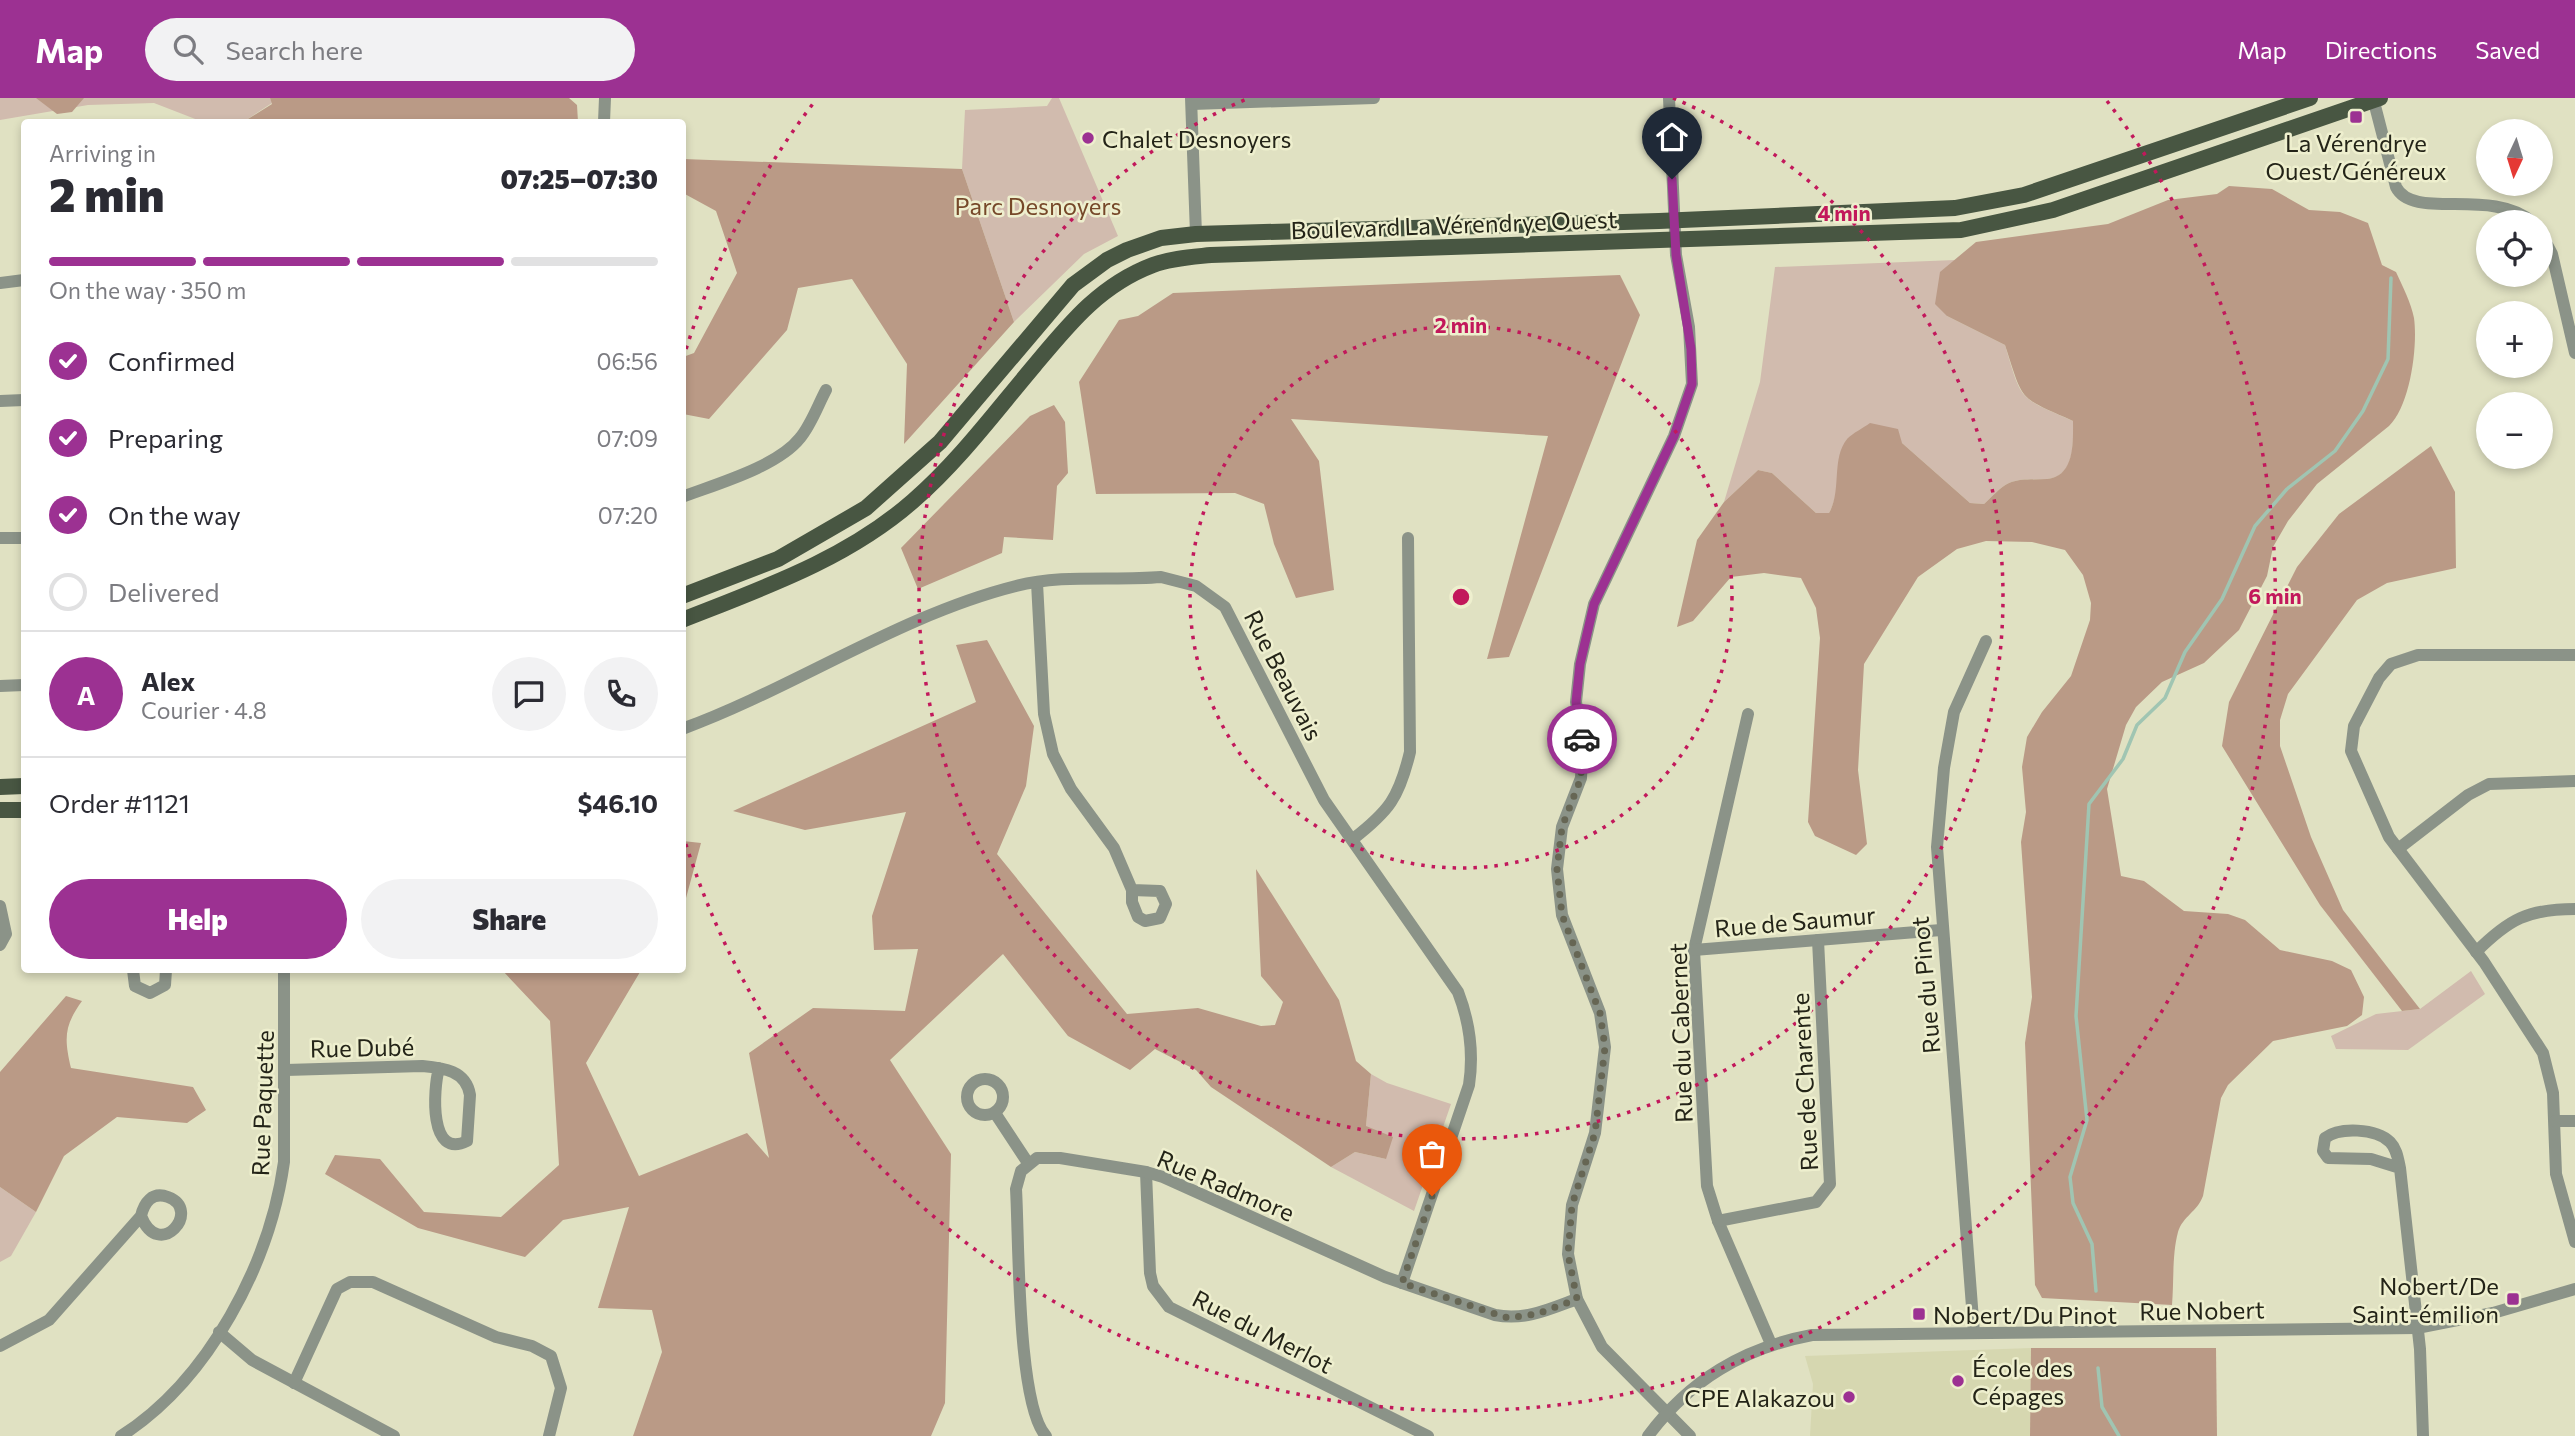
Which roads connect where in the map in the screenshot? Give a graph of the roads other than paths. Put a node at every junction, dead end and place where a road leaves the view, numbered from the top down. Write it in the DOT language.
graph roads {
  1 [pos="605,98"];
  2 [pos="1374,98"];
  3 [pos="1669,98"];
  4 [pos="2310,98"];
  5 [pos="2375,99"];
  6 [pos="1191,101"];
  7 [pos="604,119"];
  8 [pos="2507,210"];
  9 [pos="1673,220"];
  10 [pos="1196,234"];
  11 [pos="1675,240"];
  12 [pos="2553,258"];
  13 [pos="21,280"];
  14 [pos="0,282"];
  15 [pos="2575,353"];
  16 [pos="826,390"];
  17 [pos="21,400"];
  18 [pos="0,401"];
  19 [pos="686,495"];
  20 [pos="0,538"];
  21 [pos="21,538"];
  22 [pos="1408,538"];
  23 [pos="1037,583"];
  24 [pos="686,594"];
  25 [pos="686,618"];
  26 [pos="1986,641"];
  27 [pos="2575,654"];
  28 [pos="21,685"];
  29 [pos="0,686"];
  30 [pos="1748,714"];
  31 [pos="686,727"];
  32 [pos="2575,781"];
  33 [pos="21,786"];
  34 [pos="0,787"];
  35 [pos="0,810"];
  36 [pos="21,810"];
  37 [pos="1353,839"];
  38 [pos="2398,849"];
  39 [pos="1132,890"];
  40 [pos="0,906"];
  41 [pos="2575,909"];
  42 [pos="1941,930"];
  43 [pos="1818,940"];
  44 [pos="0,944"];
  45 [pos="1694,950"];
  46 [pos="2476,952"];
  47 [pos="133,973"];
  48 [pos="166,973"];
  49 [pos="284,973"];
  50 [pos="439,1068"];
  51 [pos="286,1069"];
  52 [pos="995,1113"];
  53 [pos="2555,1121"];
  54 [pos="2575,1121"];
  55 [pos="1028,1163"];
  56 [pos="2399,1168"];
  57 [pos="1146,1172"];
  58 [pos="141,1216"];
  59 [pos="1718,1221"];
  60 [pos="2575,1242"];
  61 [pos="1402,1283"];
  62 [pos="2575,1289"];
  63 [pos="1577,1299"];
  64 [pos="2417,1328"];
  65 [pos="219,1332"];
  66 [pos="1974,1333"];
  67 [pos="1771,1344"];
  68 [pos="0,1346"];
  69 [pos="294,1383"];
  70 [pos="1666,1412"];
  71 [pos="1042,1432"];
  72 [pos="121,1436"];
  73 [pos="394,1436"];
  74 [pos="549,1436"];
  75 [pos="1027,1436"];
  76 [pos="1428,1436"];
  77 [pos="1648,1436"];
  78 [pos="1690,1436"];
  79 [pos="2423,1436"];
  1 -- 7 [label="street"];
  2 -- 6 [label="street"];
  3 -- 9 [label="street"];
  4 -- 9 [label="main road, Boulevard La Vérendrye Ouest"];
  5 -- 8 [label="street"];
  5 -- 11 [label="main road, Boulevard La Vérendrye Ouest"];
  6 -- 10 [label="street"];
  9 -- 10 [label="main road, Boulevard La Vérendrye Ouest"];
  9 -- 11 [label="street"];
  10 -- 24 [label="main road, Boulevard La Vérendrye Ouest"];
  11 -- 25 [label="main road, Boulevard La Vérendrye Ouest"];
  11 -- 63 [label="street"];
  12 -- 15 [label="street"];
  13 -- 14 [label="street"];
  16 -- 19 [label="street"];
  17 -- 18 [label="street"];
  20 -- 21 [label="street"];
  22 -- 37 [label="street"];
  23 -- 31 [label="street, Rue Beauvais"];
  23 -- 37 [label="street, Rue Beauvais"];
  23 -- 39 [label="street"];
  26 -- 42 [label="street, Rue du Pinot"];
  27 -- 38 [label="street"];
  28 -- 29 [label="street"];
  30 -- 45 [label="street, Rue du Cabernet"];
  32 -- 38 [label="street"];
  33 -- 34 [label="main road"];
  35 -- 36 [label="main road"];
  37 -- 61 [label="street, Rue Beauvais"];
  38 -- 46 [label="street"];
  40 -- 44 [label="street"];
  41 -- 46 [label="street"];
  42 -- 43 [label="street, Rue de Saumur"];
  42 -- 66 [label="street, Rue du Pinot"];
  43 -- 45 [label="street, Rue de Saumur"];
  43 -- 59 [label="street, Rue de Charente"];
  45 -- 59 [label="street, Rue du Cabernet"];
  46 -- 53 [label="street"];
  47 -- 48 [label="street"];
  49 -- 51 [label="street, Rue Paquette"];
  50 -- 50 [label="street, Rue Dubé"];
  50 -- 51 [label="street, Rue Dubé"];
  51 -- 65 [label="street, Rue Paquette"];
  52 -- 55 [label="street"];
  53 -- 54 [label="street"];
  53 -- 60 [label="street"];
  55 -- 57 [label="street, Rue Radmore"];
  55 -- 71 [label="street"];
  56 -- 56 [label="street"];
  56 -- 64 [label="street"];
  57 -- 61 [label="street, Rue Radmore"];
  57 -- 76 [label="street, Rue du Merlot"];
  58 -- 68 [label="street"];
  59 -- 67 [label="street, Rue du Cabernet"];
  61 -- 63 [label="street, Rue Radmore"];
  62 -- 64 [label="street, Rue Nobert"];
  63 -- 70 [label="street"];
  64 -- 66 [label="street, Rue Nobert"];
  64 -- 79 [label="street"];
  65 -- 69 [label="street"];
  65 -- 72 [label="street, Rue Paquette"];
  66 -- 67 [label="street, Rue Nobert"];
  67 -- 70 [label="street, Rue Nobert"];
  69 -- 73 [label="street"];
  69 -- 74 [label="street"];
  70 -- 77 [label="street, Rue Nobert"];
  70 -- 78 [label="street"];
  71 -- 75 [label="street"];
}
